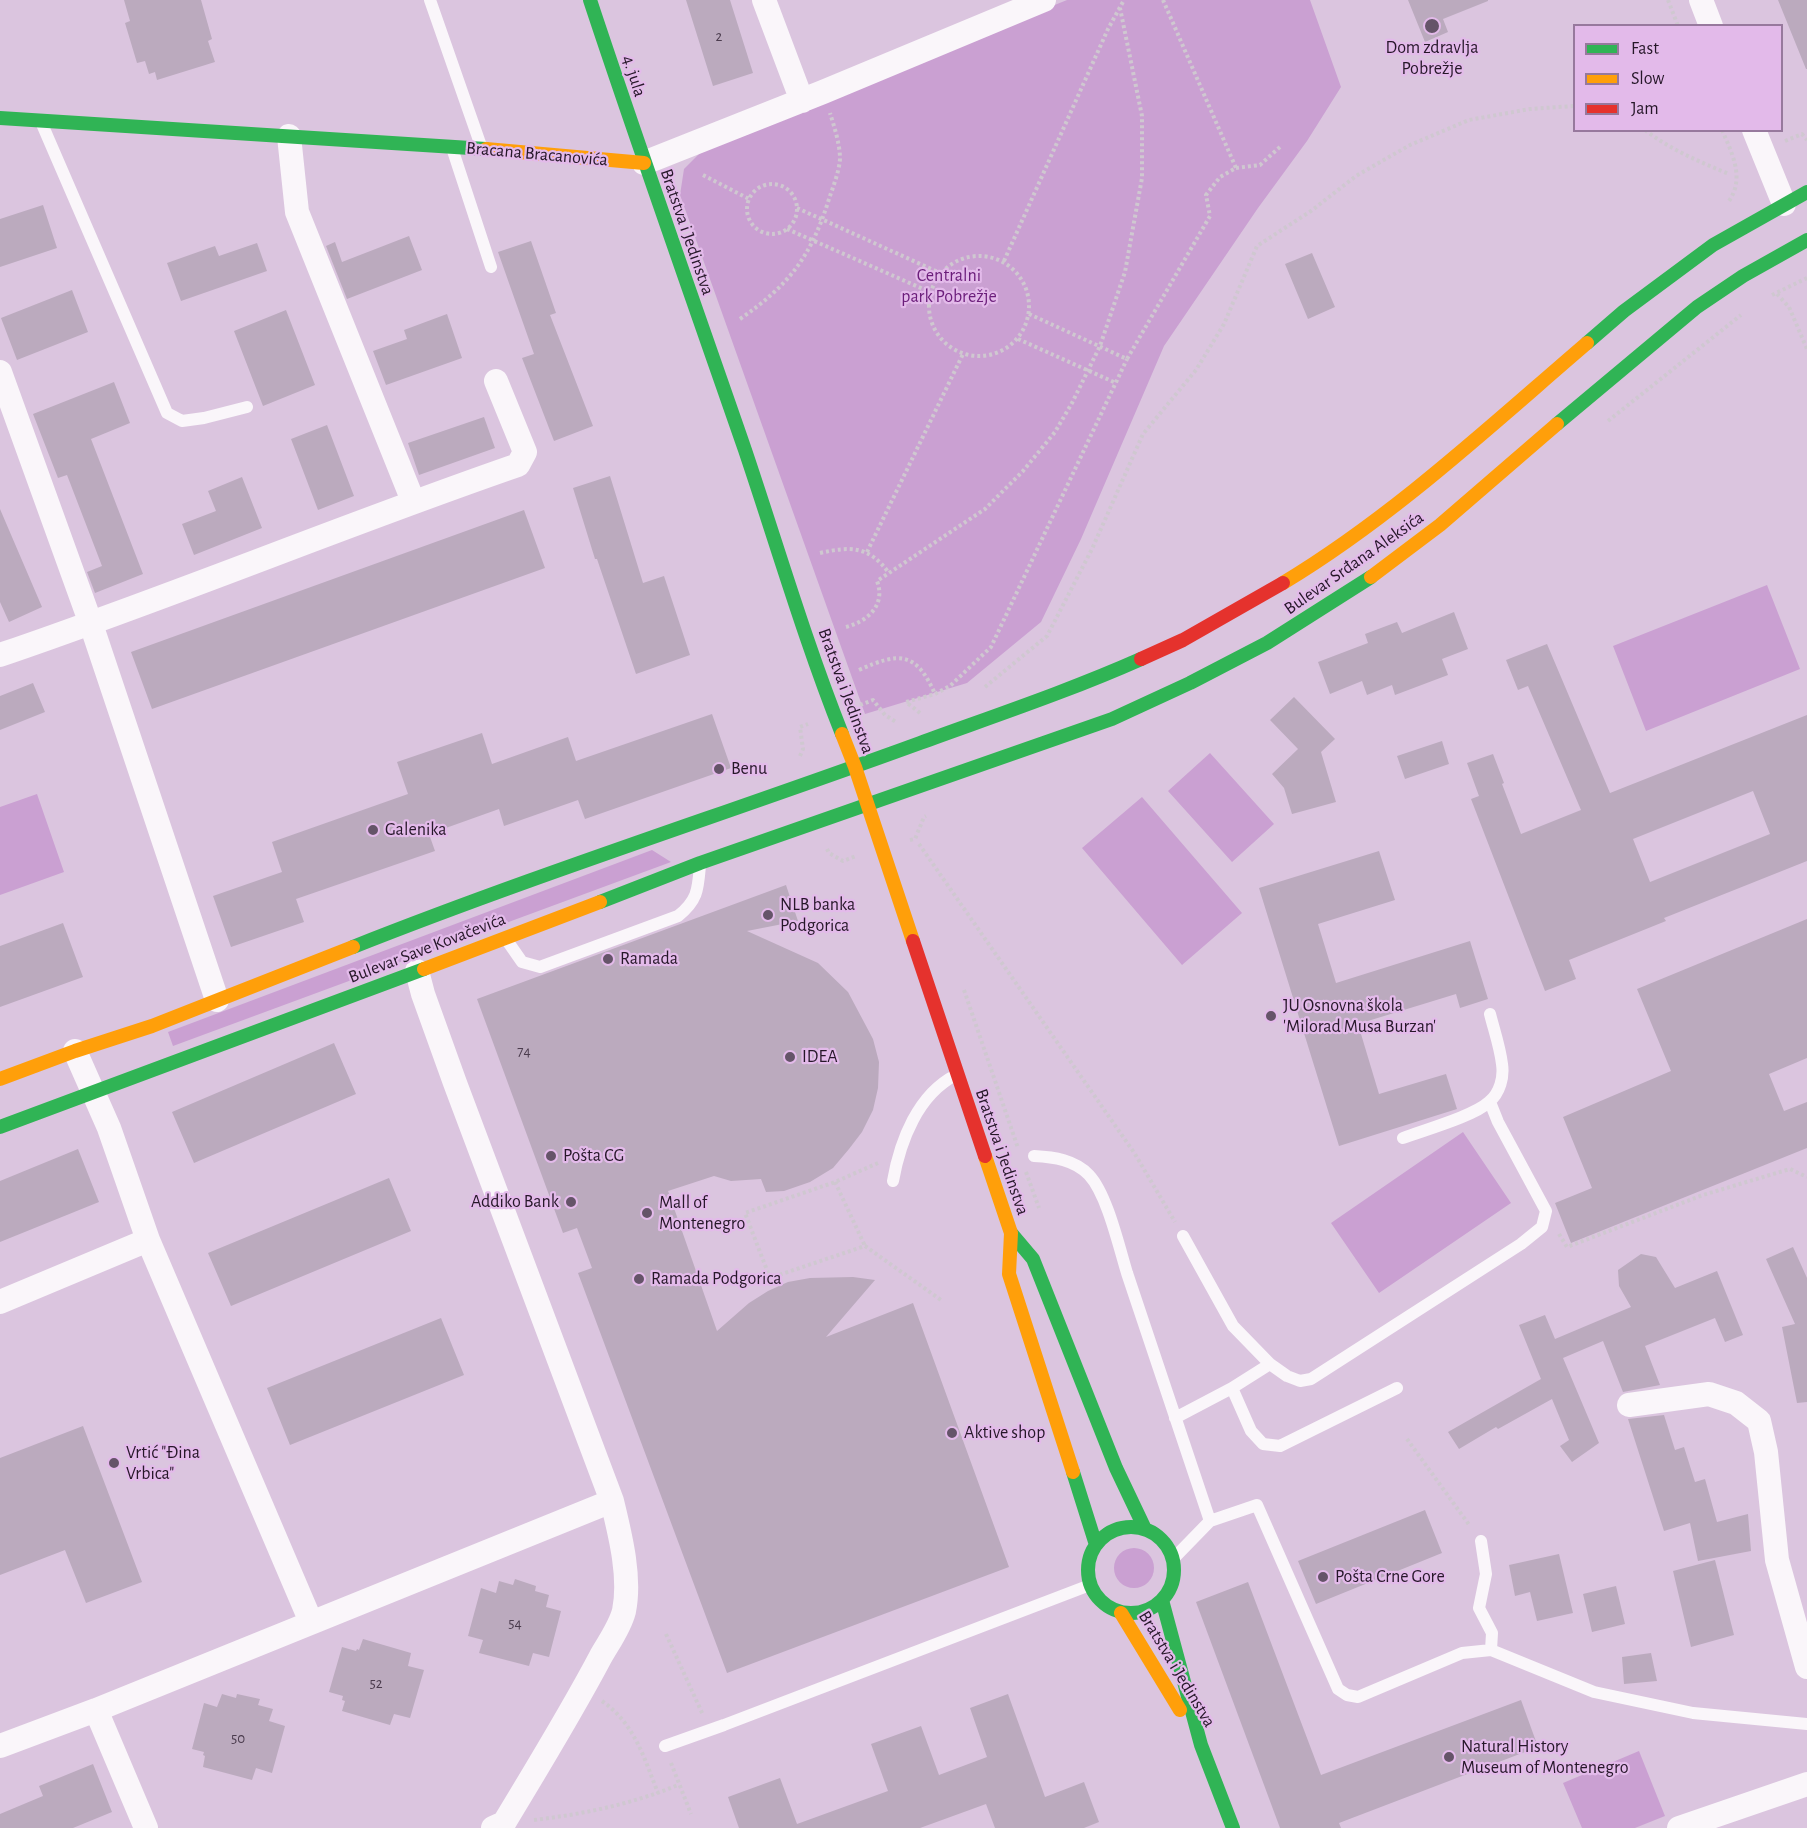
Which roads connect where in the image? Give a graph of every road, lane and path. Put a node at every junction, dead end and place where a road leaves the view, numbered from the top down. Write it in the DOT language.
graph roads {
  1 [pos="430,0"];
  2 [pos="590,0"];
  3 [pos="764,0"];
  4 [pos="1044,0"];
  5 [pos="1124,0"];
  6 [pos="1163,0"];
  7 [pos="1668,0"];
  8 [pos="1701,0"];
  9 [pos="1120,8"];
  10 [pos="1677,24"];
  11 [pos="1710,24"];
  12 [pos="813,97"];
  13 [pos="1573,105"];
  14 [pos="0,117"];
  15 [pos="40,120"];
  16 [pos="1648,132"];
  17 [pos="1723,132"];
  18 [pos="1755,132"];
  19 [pos="1802,134"];
  20 [pos="289,136"];
  21 [pos="1807,140"];
  22 [pos="452,147"];
  23 [pos="1280,147"];
  24 [pos="482,148"];
  25 [pos="644,163"];
  26 [pos="1236,168"];
  27 [pos="1729,174"];
  28 [pos="703,175"];
  29 [pos="1807,192"];
  30 [pos="749,199"];
  31 [pos="1726,205"];
  32 [pos="797,208"];
  33 [pos="1786,209"];
  34 [pos="823,219"];
  35 [pos="787,229"];
  36 [pos="1801,239"];
  37 [pos="814,241"];
  38 [pos="1807,260"];
  39 [pos="1004,261"];
  40 [pos="491,267"];
  41 [pos="940,273"];
  42 [pos="1807,278"];
  43 [pos="930,292"];
  44 [pos="1029,314"];
  45 [pos="740,319"];
  46 [pos="1018,339"];
  47 [pos="1100,346"];
  48 [pos="1807,349"];
  49 [pos="963,354"];
  50 [pos="1127,359"];
  51 [pos="1089,370"];
  52 [pos="0,372"];
  53 [pos="496,381"];
  54 [pos="1116,383"];
  55 [pos="247,406"];
  56 [pos="413,501"];
  57 [pos="867,552"];
  58 [pos="820,553"];
  59 [pos="890,573"];
  60 [pos="91,624"];
  61 [pos="846,627"];
  62 [pos="0,655"];
  63 [pos="859,670"];
  64 [pos="981,691"];
  65 [pos="935,694"];
  66 [pos="873,700"];
  67 [pos="927,712"];
  68 [pos="904,724"];
  69 [pos="800,727"];
  70 [pos="797,764"];
  71 [pos="855,767"];
  72 [pos="867,803"];
  73 [pos="919,844"];
  74 [pos="700,863"];
  75 [pos="505,938"];
  76 [pos="417,971"];
  77 [pos="964,990"];
  78 [pos="217,1000"];
  79 [pos="1490,1014"];
  80 [pos="75,1051"];
  81 [pos="957,1075"];
  82 [pos="0,1079"];
  83 [pos="93,1094"];
  84 [pos="1490,1102"];
  85 [pos="0,1127"];
  86 [pos="1403,1138"];
  87 [pos="1020,1153"];
  88 [pos="898,1154"];
  89 [pos="1034,1156"];
  90 [pos="1024,1164"];
  91 [pos="1807,1177"];
  92 [pos="893,1181"];
  93 [pos="835,1182"];
  94 [pos="1039,1208"];
  95 [pos="1546,1211"];
  96 [pos="1011,1233"];
  97 [pos="1183,1236"];
  98 [pos="148,1240"];
  99 [pos="865,1246"];
  100 [pos="941,1300"];
  101 [pos="0,1302"];
  102 [pos="1270,1364"];
  103 [pos="1232,1388"];
  104 [pos="1397,1388"];
  105 [pos="1629,1405"];
  106 [pos="1175,1418"];
  107 [pos="1407,1439"];
  108 [pos="612,1501"];
  109 [pos="1210,1521"];
  110 [pos="1145,1529"];
  111 [pos="1481,1540"];
  112 [pos="1096,1545"];
  113 [pos="1173,1559"];
  114 [pos="1090,1585"];
  115 [pos="1162,1600"];
  116 [pos="1121,1613"];
  117 [pos="311,1622"];
  118 [pos="666,1634"];
  119 [pos="1491,1650"];
  120 [pos="1807,1667"];
  121 [pos="585,1688"];
  122 [pos="96,1710"];
  123 [pos="1807,1724"];
  124 [pos="709,1730"];
  125 [pos="1201,1744"];
  126 [pos="0,1746"];
  127 [pos="664,1746"];
  128 [pos="1807,1784"];
  129 [pos="678,1785"];
  130 [pos="658,1793"];
  131 [pos="691,1814"];
  132 [pos="498,1826"];
  133 [pos="146,1828"];
  134 [pos="1233,1828"];
  135 [pos="1679,1828"];
  1 -- 24 [label="lane"];
  2 -- 25 [label="main road, 4. jula"];
  3 -- 12 [label="street"];
  4 -- 12 [label="street, Bracana Bracanovića"];
  5 -- 9 [label="path"];
  6 -- 26 [label="path"];
  7 -- 10 [label="path"];
  8 -- 11 [label="street"];
  9 -- 39 [label="path"];
  9 -- 47 [label="path"];
  12 -- 25 [label="street, Bracana Bracanovića"];
  12 -- 34 [label="path"];
  13 -- 64 [label="path"];
  14 -- 15 [label="main road, Bracana Bracanovića"];
  15 -- 20 [label="main road, Bracana Bracanovića"];
  15 -- 55 [label="lane"];
  16 -- 27 [label="path"];
  17 -- 31 [label="path"];
  18 -- 33 [label="street"];
  19 -- 21 [label="path"];
  20 -- 22 [label="main road, Bracana Bracanovića"];
  20 -- 56 [label="street"];
  22 -- 24 [label="main road, Bracana Bracanovića"];
  22 -- 40 [label="lane"];
  23 -- 26 [label="path"];
  24 -- 25 [label="main road, Bracana Bracanovića"];
  25 -- 71 [label="main road, Bratstva i Jedinstva"];
  26 -- 50 [label="path"];
  28 -- 30 [label="path"];
  29 -- 33 [label="main road, Bulevar Srđana Aleksića"];
  30 -- 32 [label="path"];
  30 -- 35 [label="path"];
  32 -- 34 [label="path"];
  32 -- 35 [label="path"];
  33 -- 71 [label="main road, Bulevar Srđana Aleksića"];
  34 -- 37 [label="path"];
  34 -- 41 [label="path"];
  35 -- 37 [label="path"];
  36 -- 38 [label="main road"];
  36 -- 72 [label="main road, Bulevar Srđana Aleksića"];
  37 -- 43 [label="path"];
  37 -- 45 [label="path"];
  39 -- 41 [label="path"];
  39 -- 44 [label="path"];
  41 -- 43 [label="path"];
  42 -- 48 [label="path"];
  43 -- 49 [label="path"];
  44 -- 46 [label="path"];
  44 -- 47 [label="path"];
  46 -- 49 [label="path"];
  46 -- 51 [label="path"];
  47 -- 50 [label="path"];
  47 -- 51 [label="path"];
  49 -- 57 [label="path"];
  50 -- 54 [label="path"];
  51 -- 54 [label="path"];
  51 -- 59 [label="path"];
  52 -- 60 [label="street"];
  53 -- 56 [label="street"];
  54 -- 65 [label="path"];
  56 -- 60 [label="street"];
  57 -- 58 [label="path"];
  57 -- 59 [label="path"];
  59 -- 61 [label="path"];
  60 -- 62 [label="street"];
  60 -- 78 [label="street"];
  63 -- 65 [label="path"];
  65 -- 67 [label="path"];
  66 -- 68 [label="path"];
  69 -- 70 [label="path"];
  71 -- 72 [label="main road, Bratstva i Jedinstva"];
  71 -- 78 [label="main road, Bulevar Save Kovačevića"];
  72 -- 74 [label="main road, Bulevar Save Kovačevića"];
  72 -- 81 [label="main road, Bratstva i Jedinstva"];
  73 -- 97 [label="path"];
  74 -- 75 [label="main road, Bulevar Save Kovačevića"];
  74 -- 75 [label="lane"];
  75 -- 76 [label="main road, Bulevar Save Kovačevića"];
  76 -- 83 [label="main road, Bulevar Save Kovačevića"];
  76 -- 108 [label="street"];
  77 -- 87 [label="path"];
  78 -- 80 [label="main road, Bulevar Save Kovačevića"];
  79 -- 84 [label="lane"];
  80 -- 82 [label="main road, Bulevar Save Kovačevića"];
  80 -- 83 [label="street"];
  81 -- 88 [label="lane"];
  81 -- 96 [label="main road, Bratstva i Jedinstva"];
  83 -- 85 [label="main road, Bulevar Save Kovačevića"];
  83 -- 98 [label="street"];
  84 -- 86 [label="lane"];
  84 -- 95 [label="lane"];
  88 -- 92 [label="lane"];
  88 -- 93 [label="path"];
  89 -- 106 [label="lane"];
  90 -- 94 [label="path"];
  91 -- 95 [label="path"];
  93 -- 99 [label="path"];
  93 -- 99 [label="path"];
  95 -- 102 [label="lane"];
  96 -- 110 [label="main road, Bratstva i Jedinstva"];
  96 -- 112 [label="main road, Bratstva i Jedinstva"];
  97 -- 102 [label="lane"];
  98 -- 101 [label="street"];
  98 -- 117 [label="street"];
  99 -- 100 [label="path"];
  102 -- 103 [label="lane"];
  103 -- 104 [label="lane"];
  103 -- 106 [label="lane"];
  105 -- 120 [label="street"];
  106 -- 109 [label="lane"];
  107 -- 111 [label="path"];
  108 -- 117 [label="street"];
  108 -- 121 [label="street"];
  109 -- 113 [label="lane"];
  109 -- 119 [label="lane"];
  110 -- 112 [label="main road"];
  110 -- 113 [label="main road"];
  111 -- 119 [label="lane"];
  112 -- 114 [label="main road"];
  113 -- 115 [label="main road"];
  114 -- 116 [label="main road"];
  114 -- 124 [label="lane"];
  115 -- 116 [label="main road"];
  115 -- 125 [label="main road, Bratstva i Jedinstva"];
  116 -- 125 [label="main road, Bratstva i Jedinstva"];
  117 -- 122 [label="street"];
  118 -- 124 [label="path"];
  119 -- 123 [label="lane"];
  121 -- 130 [label="path"];
  121 -- 132 [label="street"];
  122 -- 126 [label="street"];
  122 -- 133 [label="street"];
  124 -- 127 [label="lane"];
  125 -- 134 [label="main road, Bratstva i Jedinstva"];
  127 -- 129 [label="path"];
  128 -- 135 [label="street"];
  129 -- 130 [label="path"];
  129 -- 131 [label="path"];
  130 -- 132 [label="path"];
}
